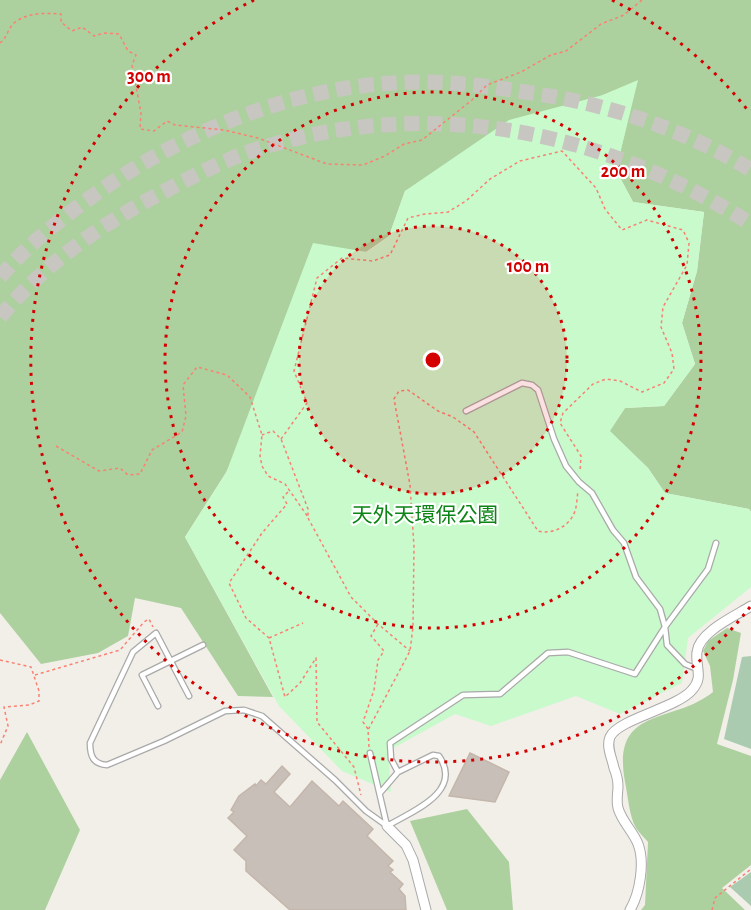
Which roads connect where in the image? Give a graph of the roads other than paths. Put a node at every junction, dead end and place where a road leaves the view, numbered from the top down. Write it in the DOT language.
graph roads {
  1 [pos="466,411"];
  2 [pos="716,543"];
  3 [pos="751,606"];
  4 [pos="665,627"];
  5 [pos="203,645"];
  6 [pos="171,661"];
  7 [pos="700,670"];
  8 [pos="189,696"];
  9 [pos="158,706"];
  10 [pos="370,753"];
  11 [pos="398,772"];
  12 [pos="380,793"];
  13 [pos="387,826"];
  14 [pos="426,910"];
  15 [pos="630,910"];
  1 -- 4 [label="lane"];
  2 -- 4 [label="lane"];
  3 -- 7 [label="street"];
  4 -- 7 [label="lane"];
  4 -- 11 [label="lane"];
  5 -- 6 [label="lane"];
  6 -- 8 [label="lane"];
  6 -- 9 [label="lane"];
  6 -- 13 [label="lane"];
  7 -- 15 [label="street"];
  10 -- 12 [label="lane"];
  11 -- 12 [label="lane"];
  11 -- 13 [label="lane"];
  12 -- 13 [label="lane"];
  13 -- 14 [label="street"];
}
